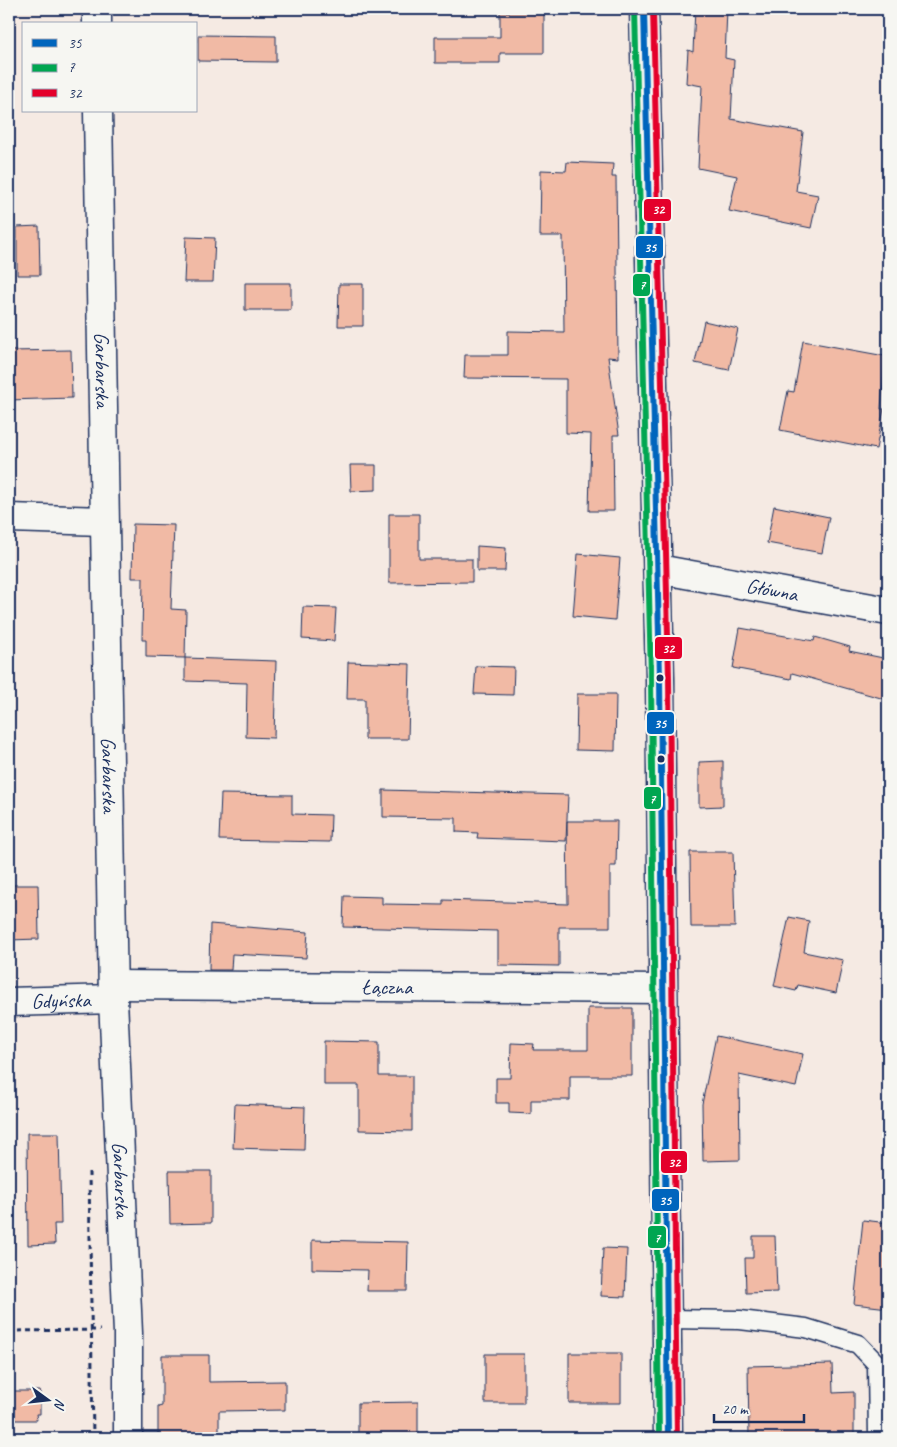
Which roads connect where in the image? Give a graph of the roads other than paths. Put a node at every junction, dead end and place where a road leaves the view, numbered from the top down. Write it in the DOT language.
graph roads {
  1 [pos="97,9"];
  2 [pos="644,9"];
  3 [pos="97,22"];
  4 [pos="98,112"];
  5 [pos="9,518"];
  6 [pos="103,520"];
  7 [pos="658,569"];
  8 [pos="888,611"];
  9 [pos="661,989"];
  10 [pos="113,992"];
  11 [pos="9,1002"];
  12 [pos="666,1319"];
  13 [pos="128,1438"];
  14 [pos="668,1438"];
  15 [pos="878,1438"];
  1 -- 3 [label="street"];
  2 -- 7 [label="street"];
  4 -- 6 [label="street, Garbarska"];
  5 -- 6 [label="street"];
  6 -- 10 [label="street, Garbarska"];
  7 -- 8 [label="street, Główna"];
  7 -- 9 [label="street"];
  9 -- 10 [label="street, Łączna"];
  9 -- 12 [label="street"];
  10 -- 11 [label="street, Gdyńska"];
  10 -- 13 [label="street, Garbarska"];
  12 -- 14 [label="street"];
  12 -- 15 [label="lane"];
}
